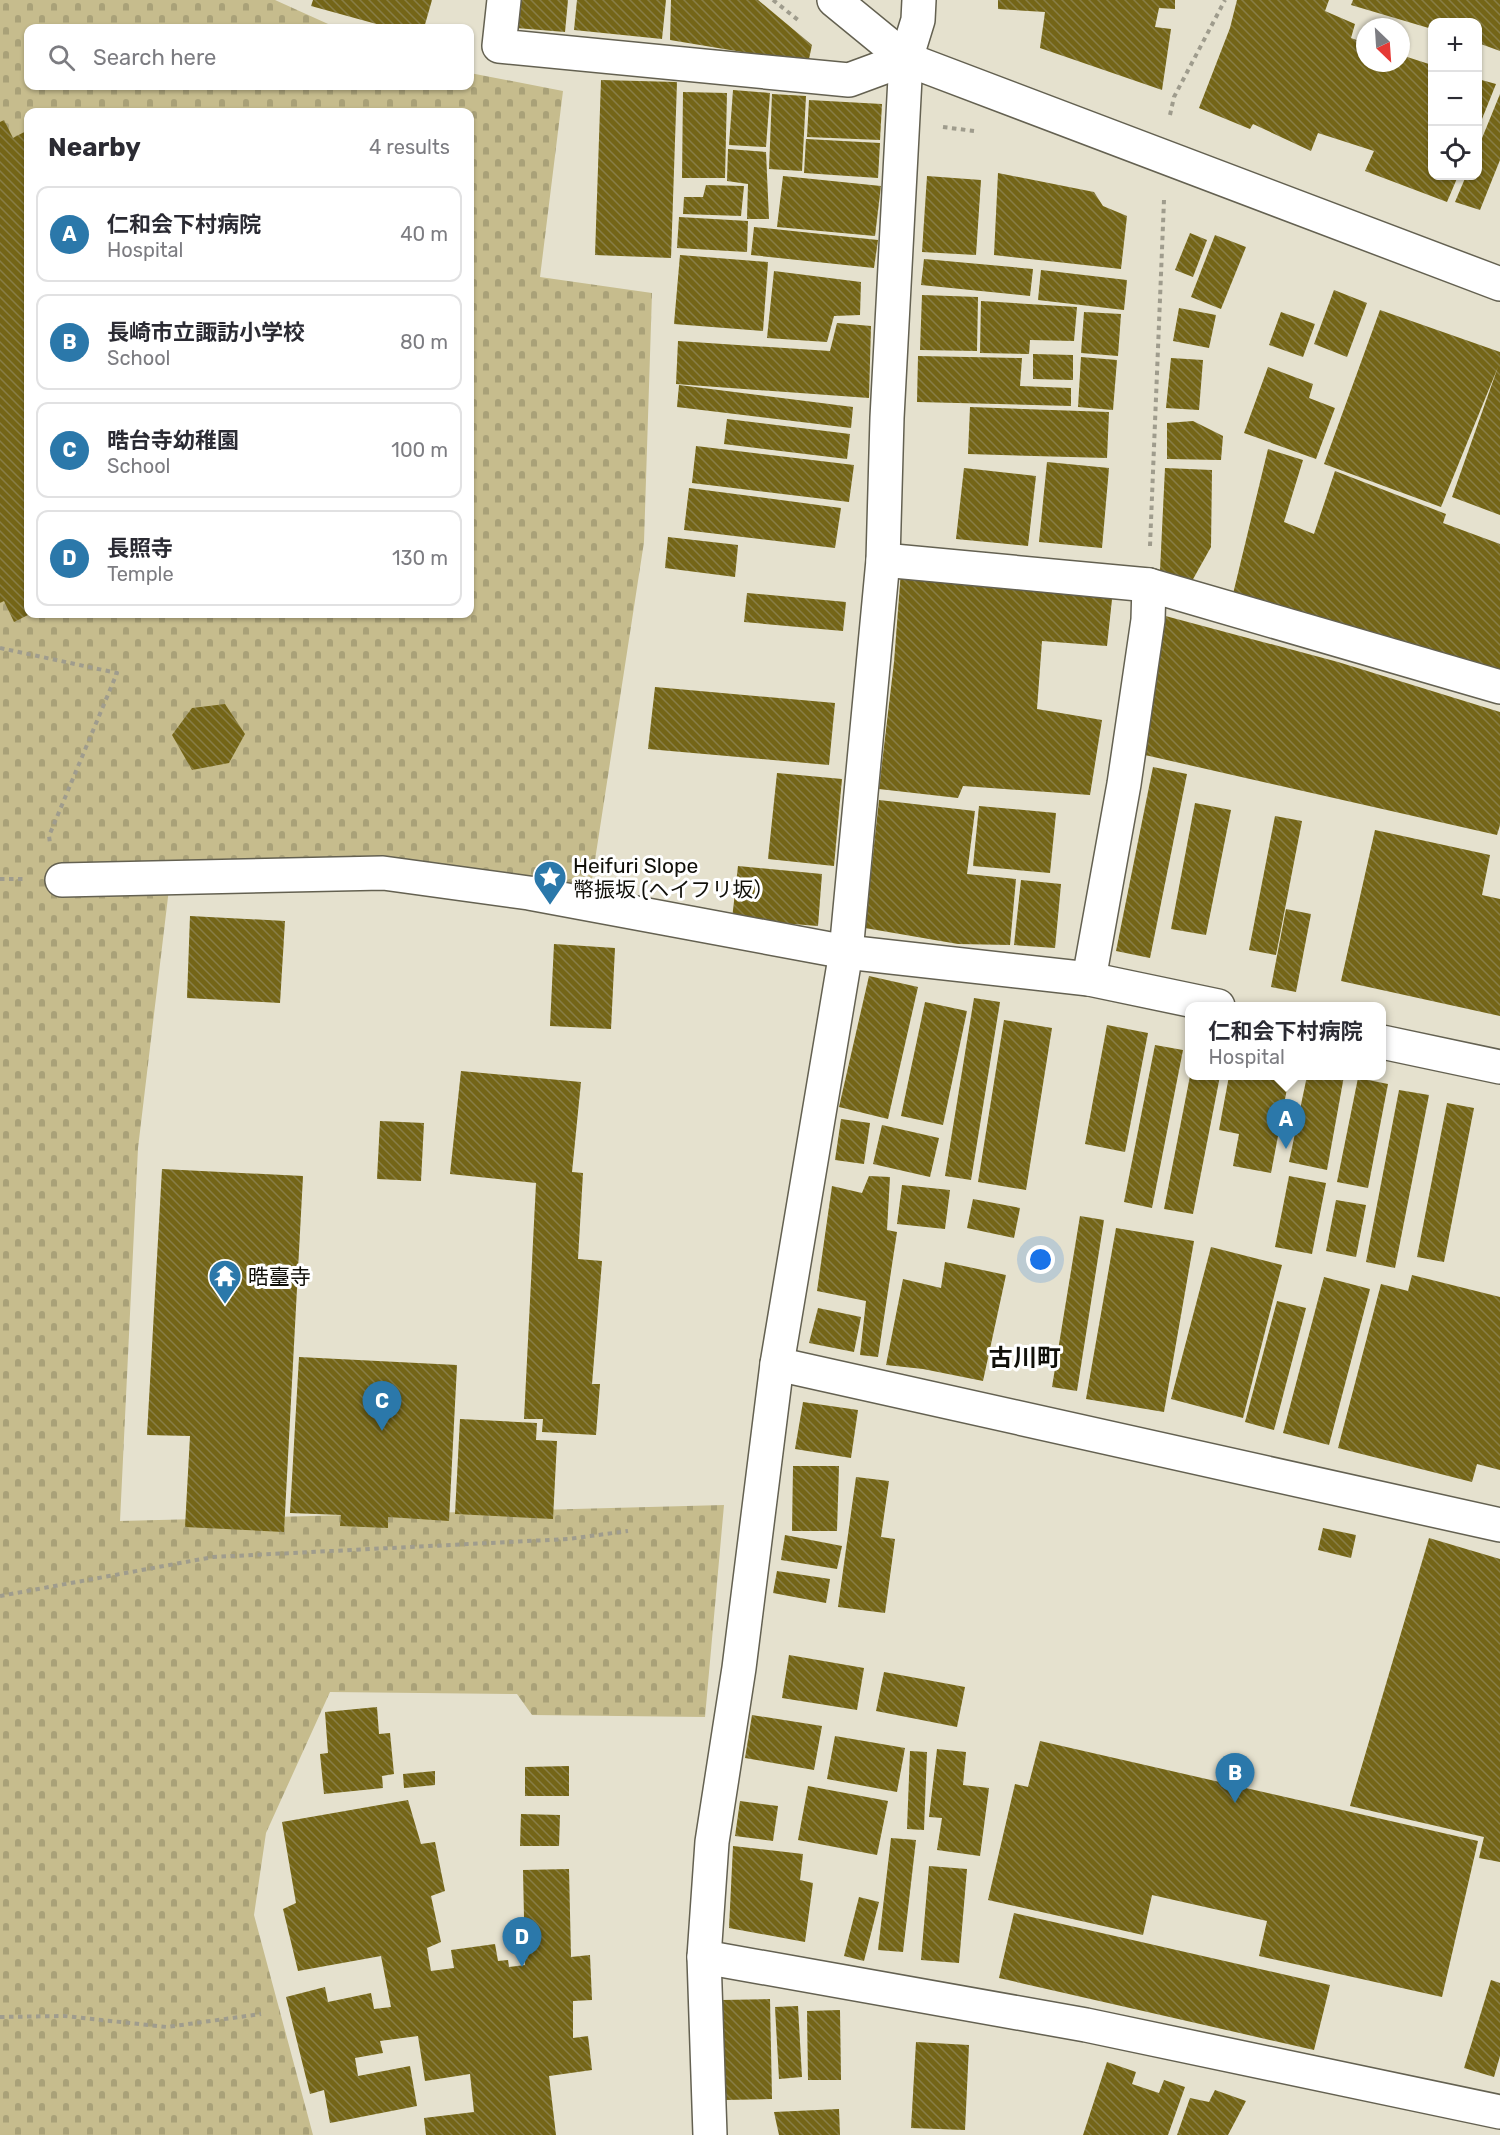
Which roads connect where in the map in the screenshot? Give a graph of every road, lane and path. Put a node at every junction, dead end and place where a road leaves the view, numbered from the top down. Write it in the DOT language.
graph roads {
  1 [pos="504,0"];
  2 [pos="834,0"];
  3 [pos="919,0"];
  4 [pos="1225,0"];
  5 [pos="906,59"];
  6 [pos="1161,153"];
  7 [pos="1500,284"];
  8 [pos="883,560"];
  9 [pos="1149,585"];
  10 [pos="0,648"];
  11 [pos="1500,687"];
  12 [pos="50,847"];
  13 [pos="62,880"];
  14 [pos="846,952"];
  15 [pos="1089,979"];
  16 [pos="1199,1002"];
  17 [pos="1386,1043"];
  18 [pos="1500,1067"];
  19 [pos="777,1364"];
  20 [pos="1500,1525"];
  21 [pos="628,1531"];
  22 [pos="0,1596"];
  23 [pos="704,1957"];
  24 [pos="261,2014"];
  25 [pos="0,2018"];
  26 [pos="1500,2112"];
  27 [pos="710,2135"];
  1 -- 5 [label="street"];
  2 -- 5 [label="street"];
  3 -- 5 [label="street"];
  4 -- 6 [label="path"];
  5 -- 6 [label="street"];
  5 -- 8 [label="street"];
  6 -- 7 [label="street"];
  6 -- 9 [label="path"];
  8 -- 9 [label="street"];
  8 -- 14 [label="street"];
  9 -- 11 [label="street"];
  9 -- 15 [label="street"];
  10 -- 12 [label="path"];
  13 -- 14 [label="street"];
  14 -- 15 [label="street"];
  14 -- 19 [label="street"];
  15 -- 16 [label="street"];
  17 -- 18 [label="street"];
  19 -- 20 [label="street"];
  19 -- 23 [label="street"];
  21 -- 22 [label="path"];
  23 -- 26 [label="street"];
  23 -- 27 [label="street"];
  24 -- 25 [label="path"];
}
